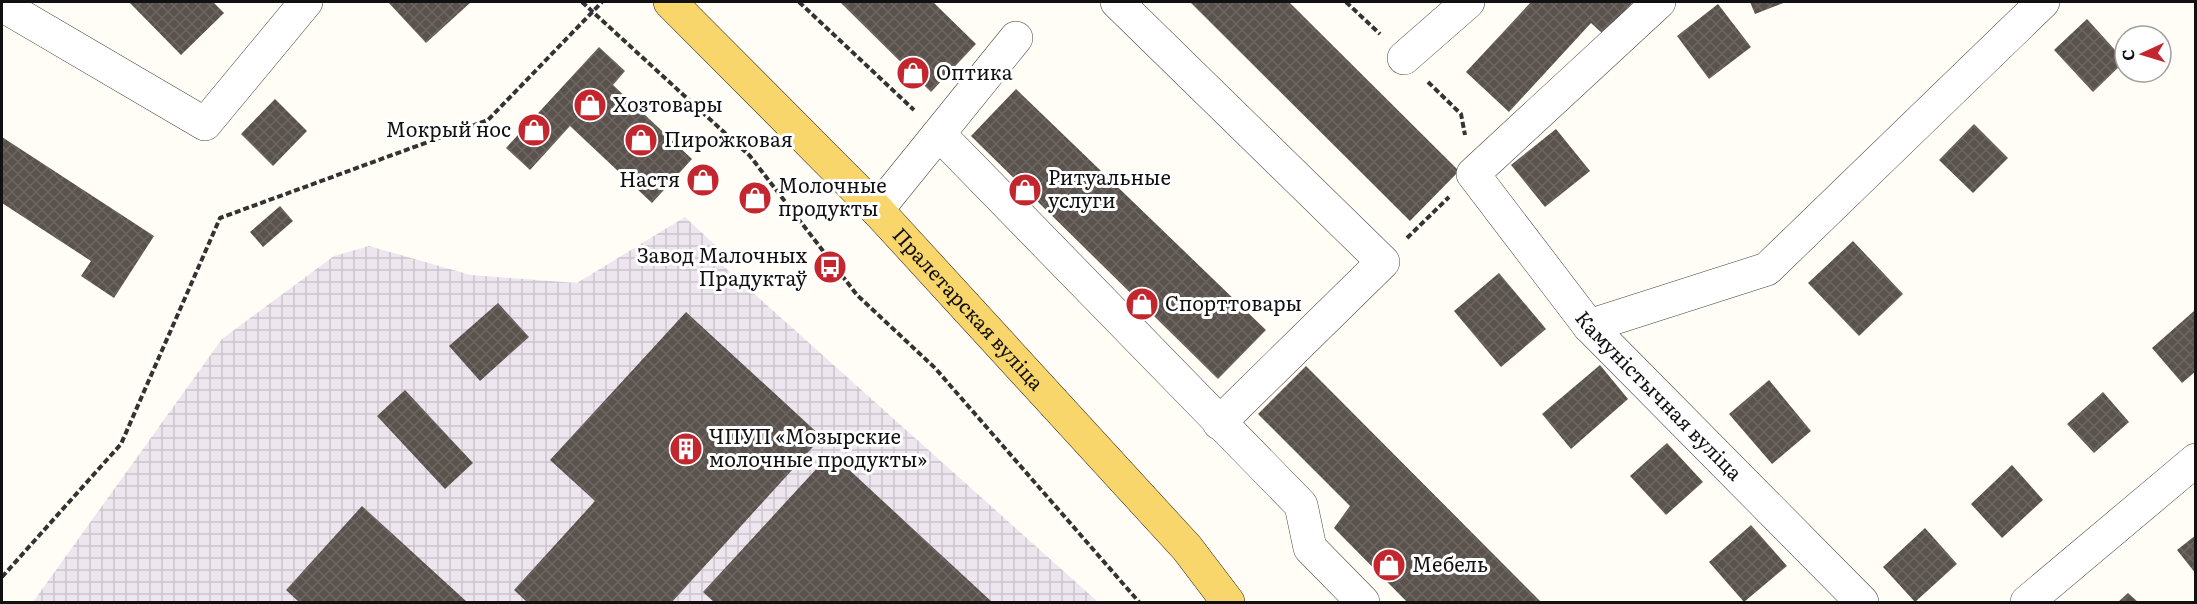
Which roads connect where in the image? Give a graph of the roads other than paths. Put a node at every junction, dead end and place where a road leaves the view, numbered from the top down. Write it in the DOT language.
graph roads {
  1 [pos="306,2"];
  2 [pos="670,2"];
  3 [pos="1117,2"];
  4 [pos="1468,2"];
  5 [pos="1659,2"];
  6 [pos="2043,2"];
  7 [pos="2,5"];
  8 [pos="1016,38"];
  9 [pos="1404,58"];
  10 [pos="939,134"];
  11 [pos="877,210"];
  12 [pos="1589,326"];
  13 [pos="1219,423"];
  14 [pos="2196,460"];
  15 [pos="1228,603"];
  16 [pos="1363,603"];
  17 [pos="1862,603"];
  18 [pos="2027,603"];
  1 -- 7 [label="street"];
  2 -- 11 [label="main road, Пралетарская вуліца"];
  3 -- 13 [label="street"];
  4 -- 9 [label="street"];
  5 -- 12 [label="street, Камуністычная вуліца"];
  6 -- 12 [label="street"];
  8 -- 10 [label="street"];
  10 -- 11 [label="street"];
  10 -- 13 [label="street"];
  11 -- 15 [label="main road, Пралетарская вуліца"];
  12 -- 17 [label="street, Камуністычная вуліца"];
  13 -- 16 [label="street"];
  14 -- 18 [label="street"];
}
